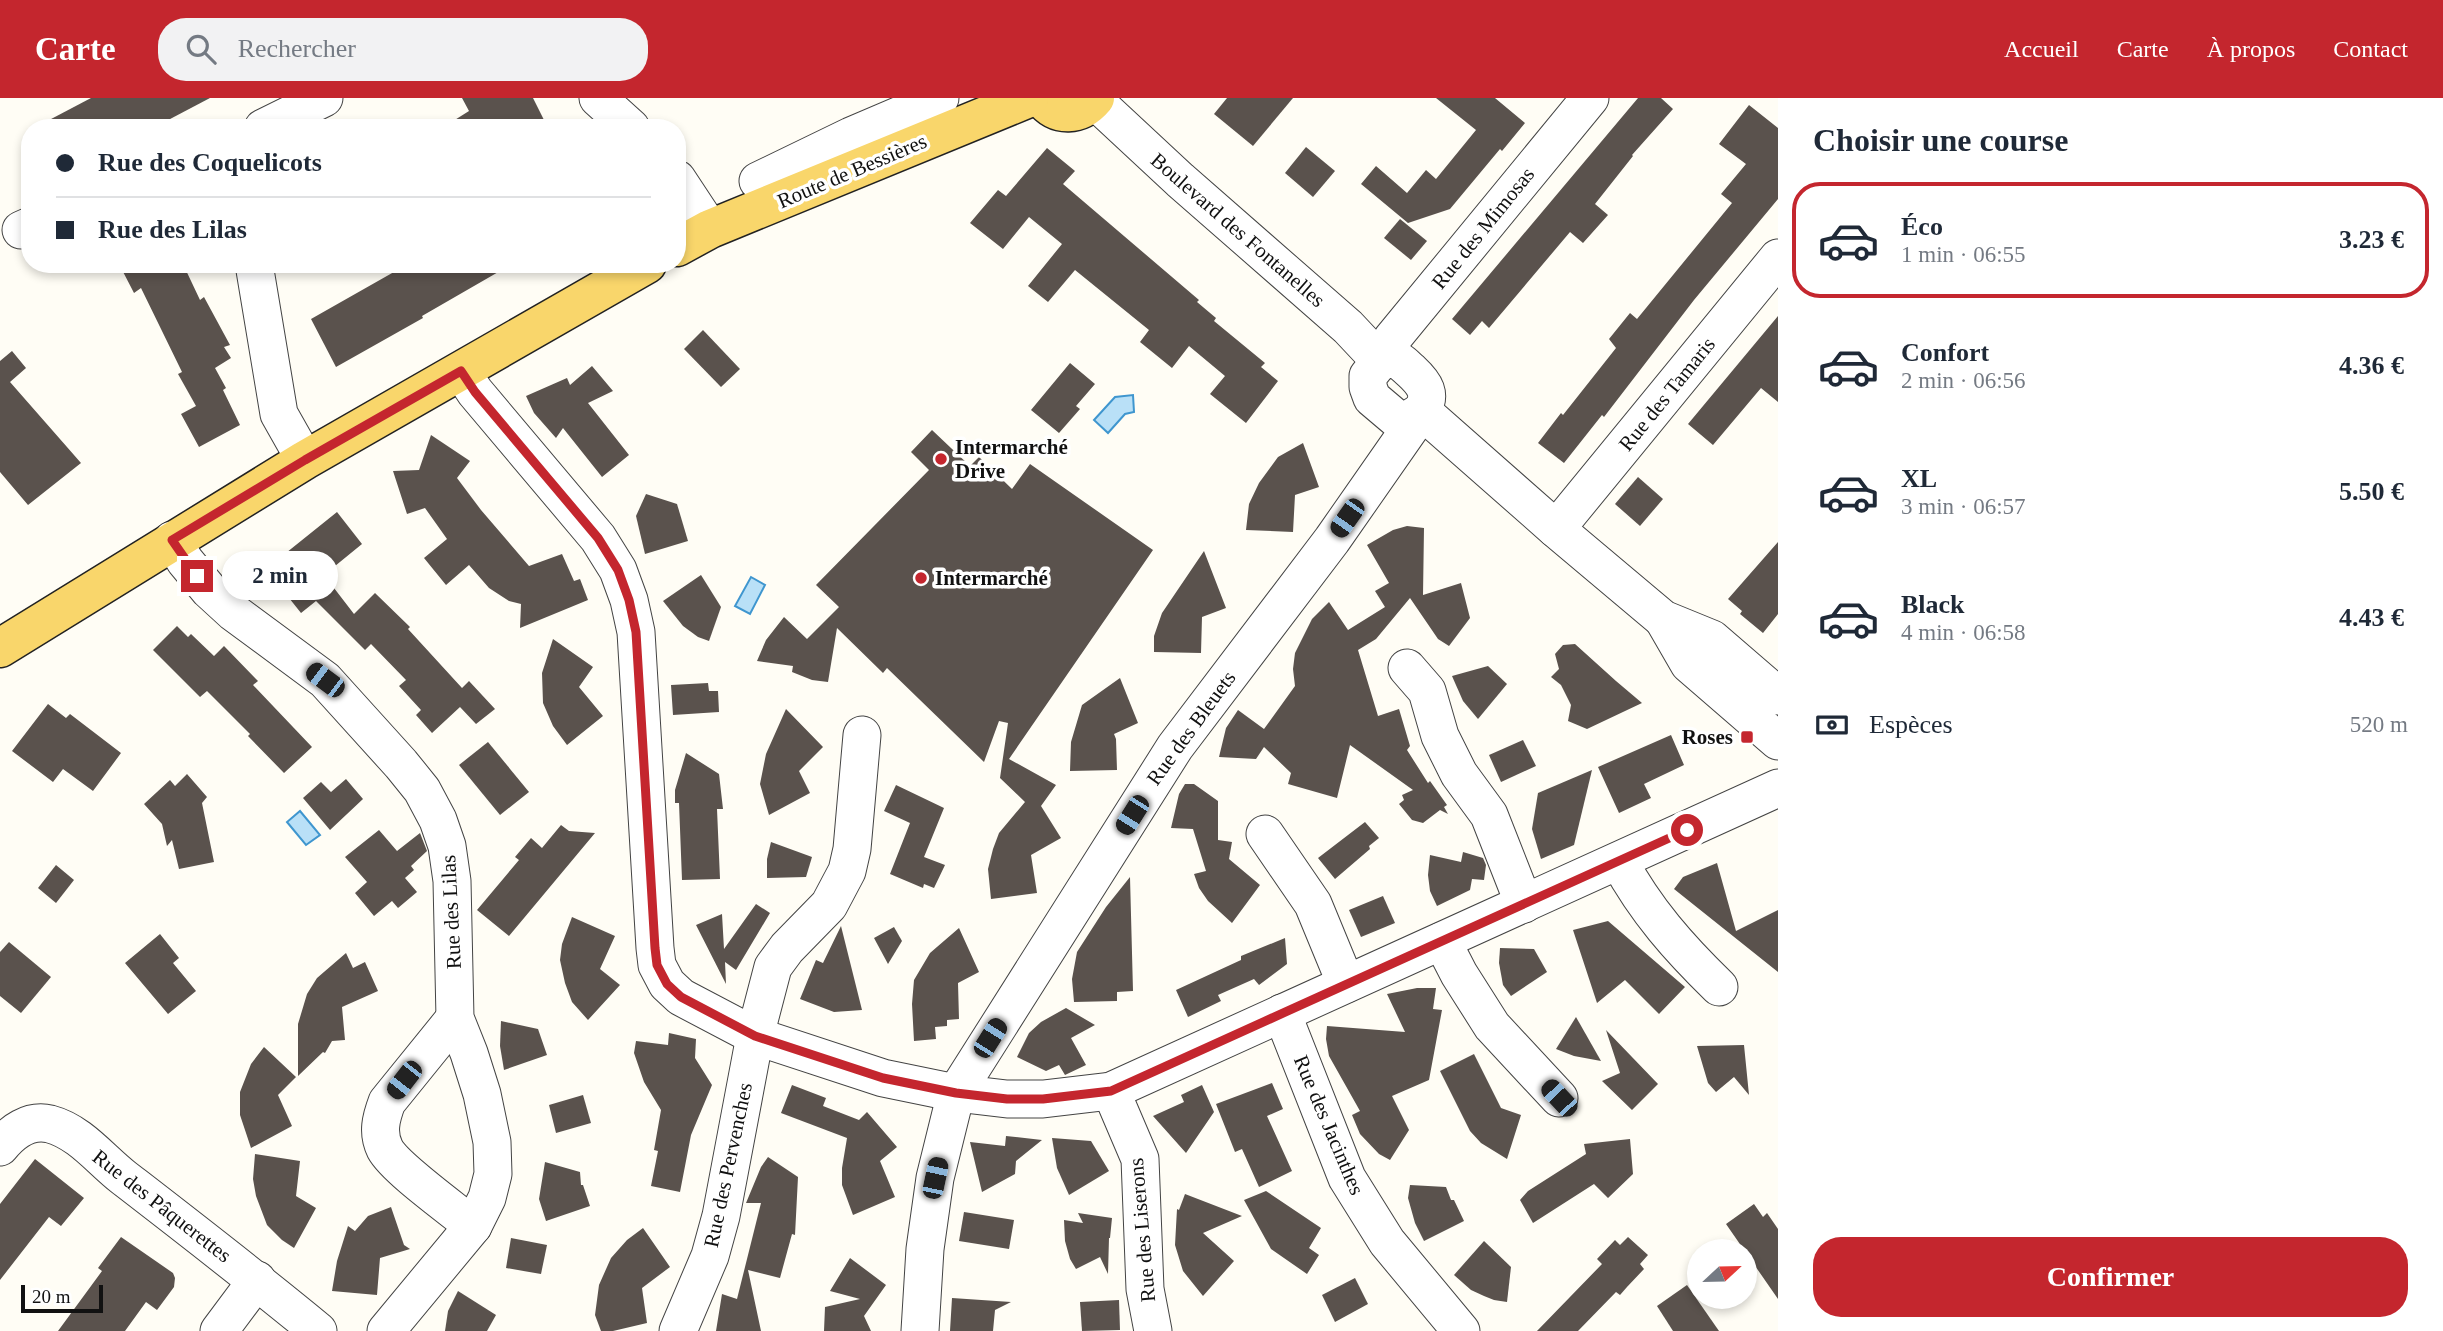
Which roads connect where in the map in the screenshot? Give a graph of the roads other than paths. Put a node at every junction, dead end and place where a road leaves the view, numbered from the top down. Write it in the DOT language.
graph roads {
  1 [pos="324,98"];
  2 [pos="598,98"];
  3 [pos="940,98"];
  4 [pos="1029,98"];
  5 [pos="1042,98"];
  6 [pos="1590,98"];
  7 [pos="1095,99"];
  8 [pos="281,119"];
  9 [pos="621,119"];
  10 [pos="758,181"];
  11 [pos="686,193"];
  12 [pos="710,229"];
  13 [pos="686,242"];
  14 [pos="1778,258"];
  15 [pos="256,273"];
  16 [pos="631,273"];
  17 [pos="1380,362"];
  18 [pos="461,371"];
  19 [pos="1422,411"];
  20 [pos="305,460"];
  21 [pos="1556,529"];
  22 [pos="172,540"];
  23 [pos="0,648"];
  24 [pos="1407,668"];
  25 [pos="1765,689"];
  26 [pos="862,734"];
  27 [pos="1778,741"];
  28 [pos="1778,788"];
  29 [pos="1265,834"];
  30 [pos="1619,861"];
  31 [pos="1524,904"];
  32 [pos="1442,941"];
  33 [pos="1346,984"];
  34 [pos="1719,988"];
  35 [pos="1282,1013"];
  36 [pos="454,1018"];
  37 [pos="755,1036"];
  38 [pos="1111,1091"];
  39 [pos="956,1093"];
  40 [pos="1559,1098"];
  41 [pos="0,1147"];
  42 [pos="473,1226"];
  43 [pos="257,1280"];
  44 [pos="219,1331"];
  45 [pos="318,1331"];
  46 [pos="386,1331"];
  47 [pos="678,1331"];
  48 [pos="920,1331"];
  49 [pos="1153,1331"];
  50 [pos="1461,1331"];
  1 -- 8 [label="street"];
  2 -- 9 [label="street"];
  3 -- 10 [label="street"];
  4 -- 12 [label="main road, Route de Bessières"];
  5 -- 7 [label="main road"];
  6 -- 17 [label="street, Rue des Mimosas"];
  7 -- 17 [label="street, Boulevard des Fontanelles"];
  11 -- 12 [label="street"];
  12 -- 13 [label="main road, Route de Bessières"];
  14 -- 21 [label="street, Rue des Tamaris"];
  15 -- 20 [label="street"];
  16 -- 18 [label="main road"];
  17 -- 19 [label="street"];
  18 -- 20 [label="main road"];
  18 -- 37 [label="street"];
  19 -- 21 [label="street"];
  19 -- 39 [label="street, Rue des Bleuets"];
  20 -- 22 [label="main road"];
  21 -- 25 [label="street"];
  22 -- 23 [label="main road"];
  22 -- 36 [label="street, Rue des Lilas"];
  24 -- 31 [label="street"];
  25 -- 27 [label="street"];
  26 -- 37 [label="street, Rue des Pervenches"];
  28 -- 30 [label="street"];
  29 -- 33 [label="street"];
  30 -- 31 [label="street"];
  30 -- 34 [label="street"];
  31 -- 32 [label="street"];
  32 -- 33 [label="street"];
  32 -- 40 [label="street"];
  33 -- 35 [label="street"];
  35 -- 38 [label="street"];
  35 -- 50 [label="street, Rue des Jacinthes"];
  36 -- 42 [label="street, Rue des Lilas"];
  36 -- 42 [label="street"];
  37 -- 39 [label="street"];
  37 -- 47 [label="street, Rue des Pervenches"];
  38 -- 39 [label="street"];
  38 -- 49 [label="street, Rue des Liserons"];
  39 -- 48 [label="street"];
  41 -- 43 [label="street, Rue des Pâquerettes"];
  42 -- 46 [label="street, Rue des Lilas"];
  43 -- 44 [label="street"];
  43 -- 45 [label="street, Rue des Pâquerettes"];
}
